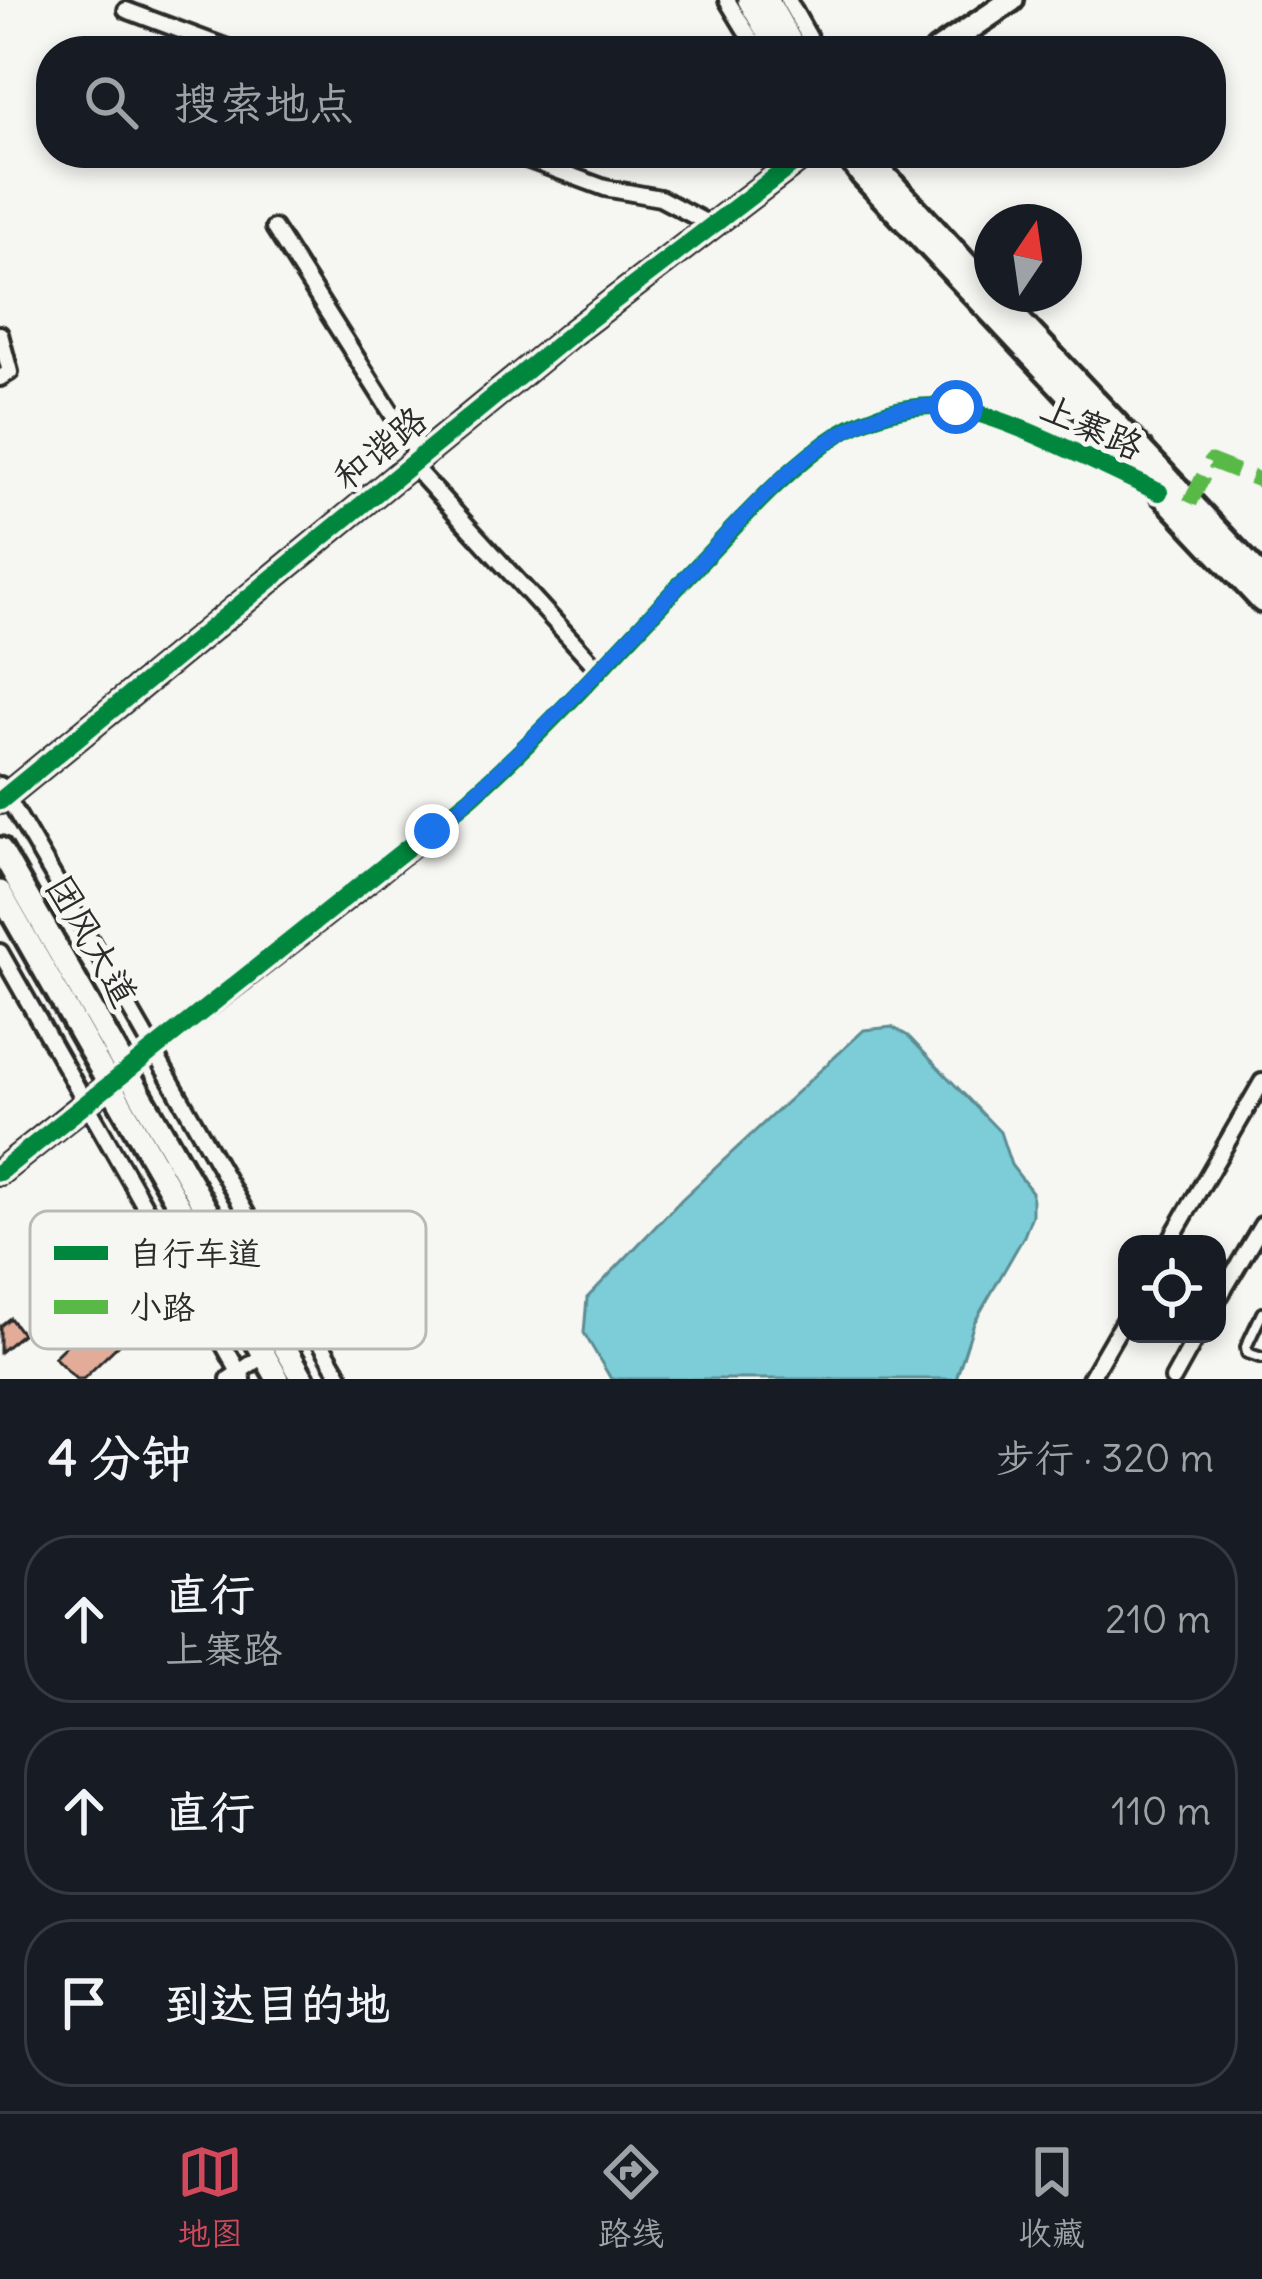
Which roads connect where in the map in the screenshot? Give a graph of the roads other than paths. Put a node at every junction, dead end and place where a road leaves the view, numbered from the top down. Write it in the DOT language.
graph roads {
  1 [pos="727,0"];
  2 [pos="749,0"];
  3 [pos="766,0"];
  4 [pos="788,0"];
  5 [pos="1012,0"];
  6 [pos="126,10"];
  7 [pos="196,36"];
  8 [pos="749,36"];
  9 [pos="769,36"];
  10 [pos="787,36"];
  11 [pos="809,36"];
  12 [pos="959,36"];
  13 [pos="551,168"];
  14 [pos="788,168"];
  15 [pos="857,168"];
  16 [pos="878,168"];
  17 [pos="713,226"];
  18 [pos="274,228"];
  19 [pos="974,272"];
  20 [pos="1011,312"];
  21 [pos="0,334"];
  22 [pos="0,378"];
  23 [pos="416,461"];
  24 [pos="1160,492"];
  25 [pos="1262,578"];
  26 [pos="1262,601"];
  27 [pos="598,669"];
  28 [pos="2,794"];
  29 [pos="0,849"];
  30 [pos="0,892"];
  31 [pos="0,952"];
  32 [pos="154,1050"];
  33 [pos="119,1077"];
  34 [pos="1262,1082"];
  35 [pos="86,1104"];
  36 [pos="0,1172"];
  37 [pos="145,1211"];
  38 [pos="189,1211"];
  39 [pos="201,1211"];
  40 [pos="243,1211"];
  41 [pos="1262,1225"];
  42 [pos="1173,1235"];
  43 [pos="1226,1286"];
  44 [pos="1262,1313"];
  45 [pos="1118,1331"];
  46 [pos="1193,1343"];
  47 [pos="222,1349"];
  48 [pos="261,1349"];
  49 [pos="286,1349"];
  50 [pos="324,1349"];
  51 [pos="264,1355"];
  52 [pos="1262,1358"];
  53 [pos="237,1377"];
  54 [pos="278,1379"];
  55 [pos="304,1379"];
  56 [pos="342,1379"];
  57 [pos="1090,1379"];
  58 [pos="1173,1379"];
  1 -- 8 [label="street"];
  2 -- 9 [label="street"];
  3 -- 10 [label="street"];
  4 -- 11 [label="street"];
  5 -- 12 [label="street"];
  6 -- 7 [label="street"];
  13 -- 17 [label="street"];
  14 -- 17 [label="street, 和谐路"];
  15 -- 24 [label="street"];
  16 -- 19 [label="street"];
  17 -- 23 [label="street, 和谐路"];
  18 -- 23 [label="street"];
  20 -- 25 [label="street"];
  21 -- 22 [label="street"];
  23 -- 27 [label="street"];
  23 -- 28 [label="street, 和谐路"];
  24 -- 26 [label="street"];
  24 -- 27 [label="street, 上寨路"];
  27 -- 32 [label="street, 上寨路"];
  28 -- 32 [label="street"];
  29 -- 33 [label="street, 团风大道"];
  30 -- 33 [label="street, 团风大道"];
  31 -- 35 [label="street"];
  32 -- 33 [label="street, 上寨路"];
  32 -- 40 [label="street"];
  33 -- 35 [label="street"];
  33 -- 38 [label="street, 团风大道"];
  33 -- 39 [label="street, 团风大道"];
  34 -- 42 [label="street"];
  35 -- 36 [label="street"];
  35 -- 37 [label="street"];
  41 -- 43 [label="street"];
  44 -- 52 [label="lane"];
  45 -- 57 [label="street"];
  46 -- 58 [label="street"];
  47 -- 53 [label="street"];
  48 -- 51 [label="street, 团风大道"];
  49 -- 55 [label="street, 团风大道"];
  50 -- 56 [label="street"];
  51 -- 53 [label="street"];
  51 -- 54 [label="street, 团风大道"];
}
